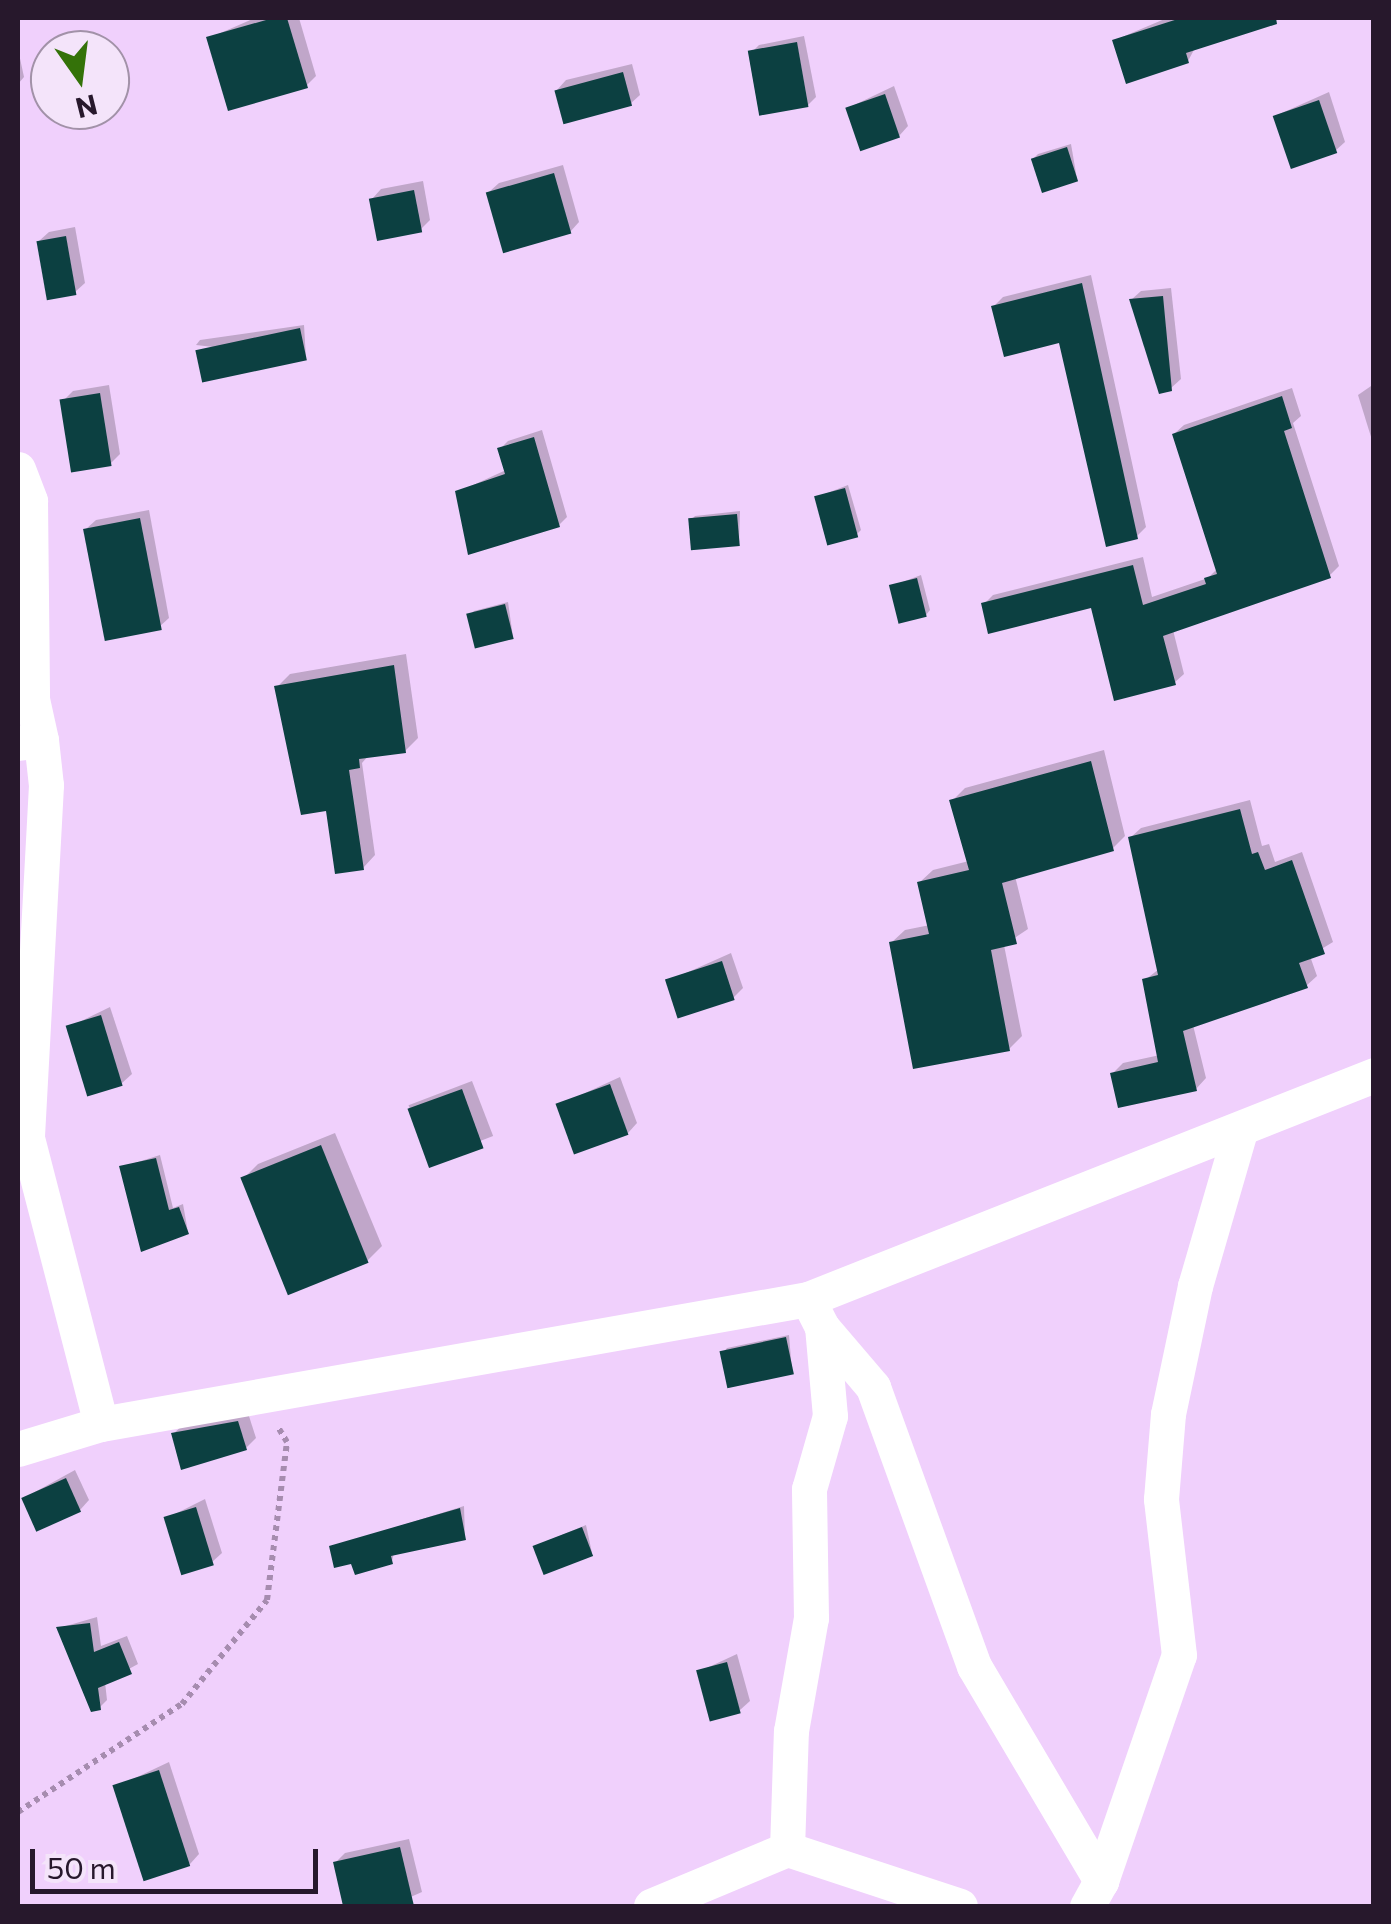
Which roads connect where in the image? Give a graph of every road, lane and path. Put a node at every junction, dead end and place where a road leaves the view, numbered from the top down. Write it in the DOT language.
graph roads {
  1 [pos="18,469"];
  2 [pos="29,742"];
  3 [pos="1374,1075"];
  4 [pos="1240,1131"];
  5 [pos="815,1313"];
  6 [pos="259,1396"];
  7 [pos="101,1424"];
  8 [pos="18,1449"];
  9 [pos="18,1812"];
  10 [pos="787,1849"];
  11 [pos="1094,1894"];
  12 [pos="651,1906"];
  13 [pos="960,1906"];
  1 -- 2 [label="street"];
  2 -- 7 [label="street"];
  3 -- 4 [label="street"];
  4 -- 5 [label="street"];
  4 -- 11 [label="street"];
  5 -- 6 [label="street"];
  5 -- 10 [label="street"];
  5 -- 11 [label="street"];
  6 -- 7 [label="street"];
  6 -- 9 [label="path"];
  7 -- 8 [label="street"];
  10 -- 12 [label="street"];
  10 -- 13 [label="street"];
}
